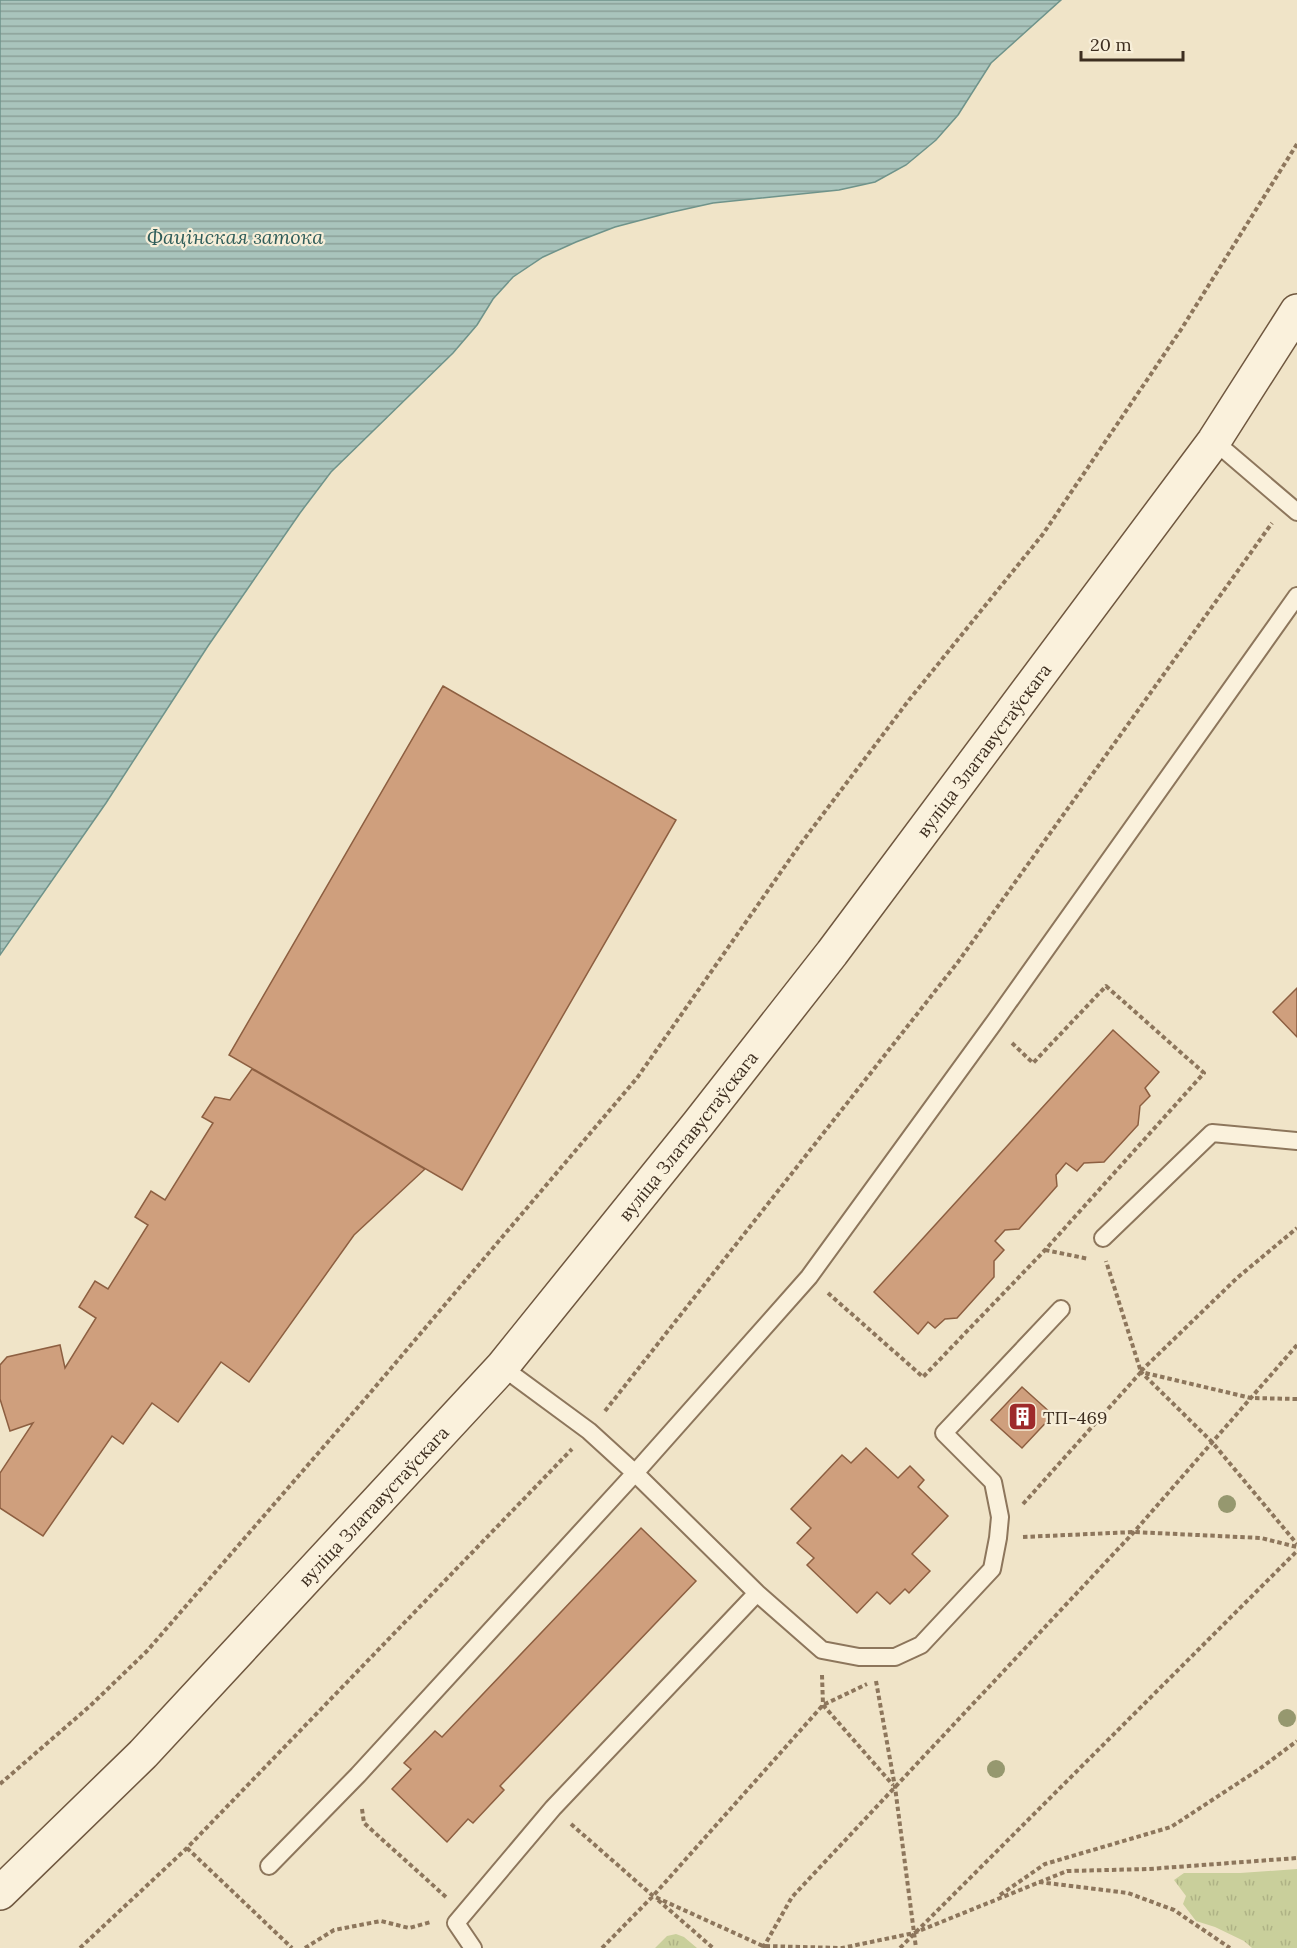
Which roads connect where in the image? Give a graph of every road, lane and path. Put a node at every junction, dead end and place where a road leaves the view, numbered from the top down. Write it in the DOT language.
graph roads {
  1 [pos="1297,144"];
  2 [pos="1297,311"];
  3 [pos="1214,441"];
  4 [pos="1292,507"];
  5 [pos="1297,596"];
  6 [pos="993,1024"];
  7 [pos="1297,1141"];
  8 [pos="1090,1199"];
  9 [pos="1297,1228"];
  10 [pos="1103,1238"];
  11 [pos="1046,1250"];
  12 [pos="1106,1263"];
  13 [pos="810,1277"];
  14 [pos="1061,1309"];
  15 [pos="1297,1345"];
  16 [pos="502,1367"];
  17 [pos="1140,1372"];
  18 [pos="1251,1398"];
  19 [pos="1297,1399"];
  20 [pos="589,1431"];
  21 [pos="1212,1442"];
  22 [pos="635,1473"];
  23 [pos="1000,1517"];
  24 [pos="1134,1532"];
  25 [pos="998,1538"];
  26 [pos="1297,1547"];
  27 [pos="757,1593"];
  28 [pos="822,1650"];
  29 [pos="823,1705"];
  30 [pos="1297,1741"];
  31 [pos="358,1775"];
  32 [pos="0,1784"];
  33 [pos="895,1787"];
  34 [pos="553,1808"];
  35 [pos="187,1848"];
  36 [pos="1297,1858"];
  37 [pos="269,1866"];
  38 [pos="1038,1882"];
  39 [pos="0,1893"];
  40 [pos="653,1896"];
  41 [pos="994,1899"];
  42 [pos="465,1913"];
  43 [pos="914,1933"];
  44 [pos="763,1947"];
  45 [pos="80,1948"];
  46 [pos="292,1948"];
  47 [pos="305,1948"];
  48 [pos="473,1948"];
  49 [pos="602,1948"];
  50 [pos="713,1948"];
  51 [pos="900,1948"];
  52 [pos="916,1948"];
  53 [pos="1230,1948"];
  1 -- 32 [label="path"];
  2 -- 3 [label="street, вуліца Златавустаўскага"];
  3 -- 4 [label="lane"];
  3 -- 16 [label="street, вуліца Златавустаўскага"];
  4 -- 20 [label="path"];
  5 -- 6 [label="lane"];
  6 -- 8 [label="path"];
  6 -- 13 [label="lane"];
  7 -- 10 [label="lane"];
  8 -- 10 [label="path"];
  8 -- 11 [label="path"];
  9 -- 17 [label="path"];
  10 -- 12 [label="path"];
  11 -- 12 [label="path"];
  11 -- 13 [label="path"];
  12 -- 17 [label="path"];
  13 -- 22 [label="lane"];
  14 -- 23 [label="lane"];
  15 -- 18 [label="path"];
  16 -- 20 [label="lane"];
  16 -- 39 [label="street, вуліца Златавустаўскага"];
  17 -- 18 [label="path"];
  17 -- 21 [label="path"];
  17 -- 23 [label="path"];
  18 -- 19 [label="path"];
  18 -- 21 [label="path"];
  20 -- 22 [label="lane"];
  20 -- 35 [label="path"];
  21 -- 24 [label="path"];
  21 -- 26 [label="path"];
  22 -- 27 [label="lane"];
  22 -- 31 [label="lane"];
  23 -- 25 [label="lane"];
  24 -- 25 [label="path"];
  24 -- 26 [label="path"];
  24 -- 33 [label="path"];
  25 -- 28 [label="lane"];
  26 -- 43 [label="path"];
  27 -- 28 [label="lane"];
  27 -- 34 [label="lane"];
  28 -- 29 [label="path"];
  29 -- 33 [label="path"];
  29 -- 33 [label="path"];
  29 -- 40 [label="path"];
  30 -- 41 [label="path"];
  31 -- 37 [label="lane"];
  31 -- 42 [label="path"];
  33 -- 43 [label="path"];
  33 -- 44 [label="path"];
  34 -- 40 [label="path"];
  34 -- 42 [label="lane"];
  35 -- 45 [label="path"];
  35 -- 46 [label="path"];
  36 -- 38 [label="path"];
  38 -- 41 [label="path"];
  38 -- 53 [label="path"];
  40 -- 44 [label="path"];
  40 -- 49 [label="path"];
  40 -- 50 [label="path"];
  41 -- 43 [label="path"];
  42 -- 47 [label="path"];
  42 -- 48 [label="lane"];
  43 -- 44 [label="path"];
  43 -- 51 [label="path"];
  43 -- 52 [label="path"];
}
